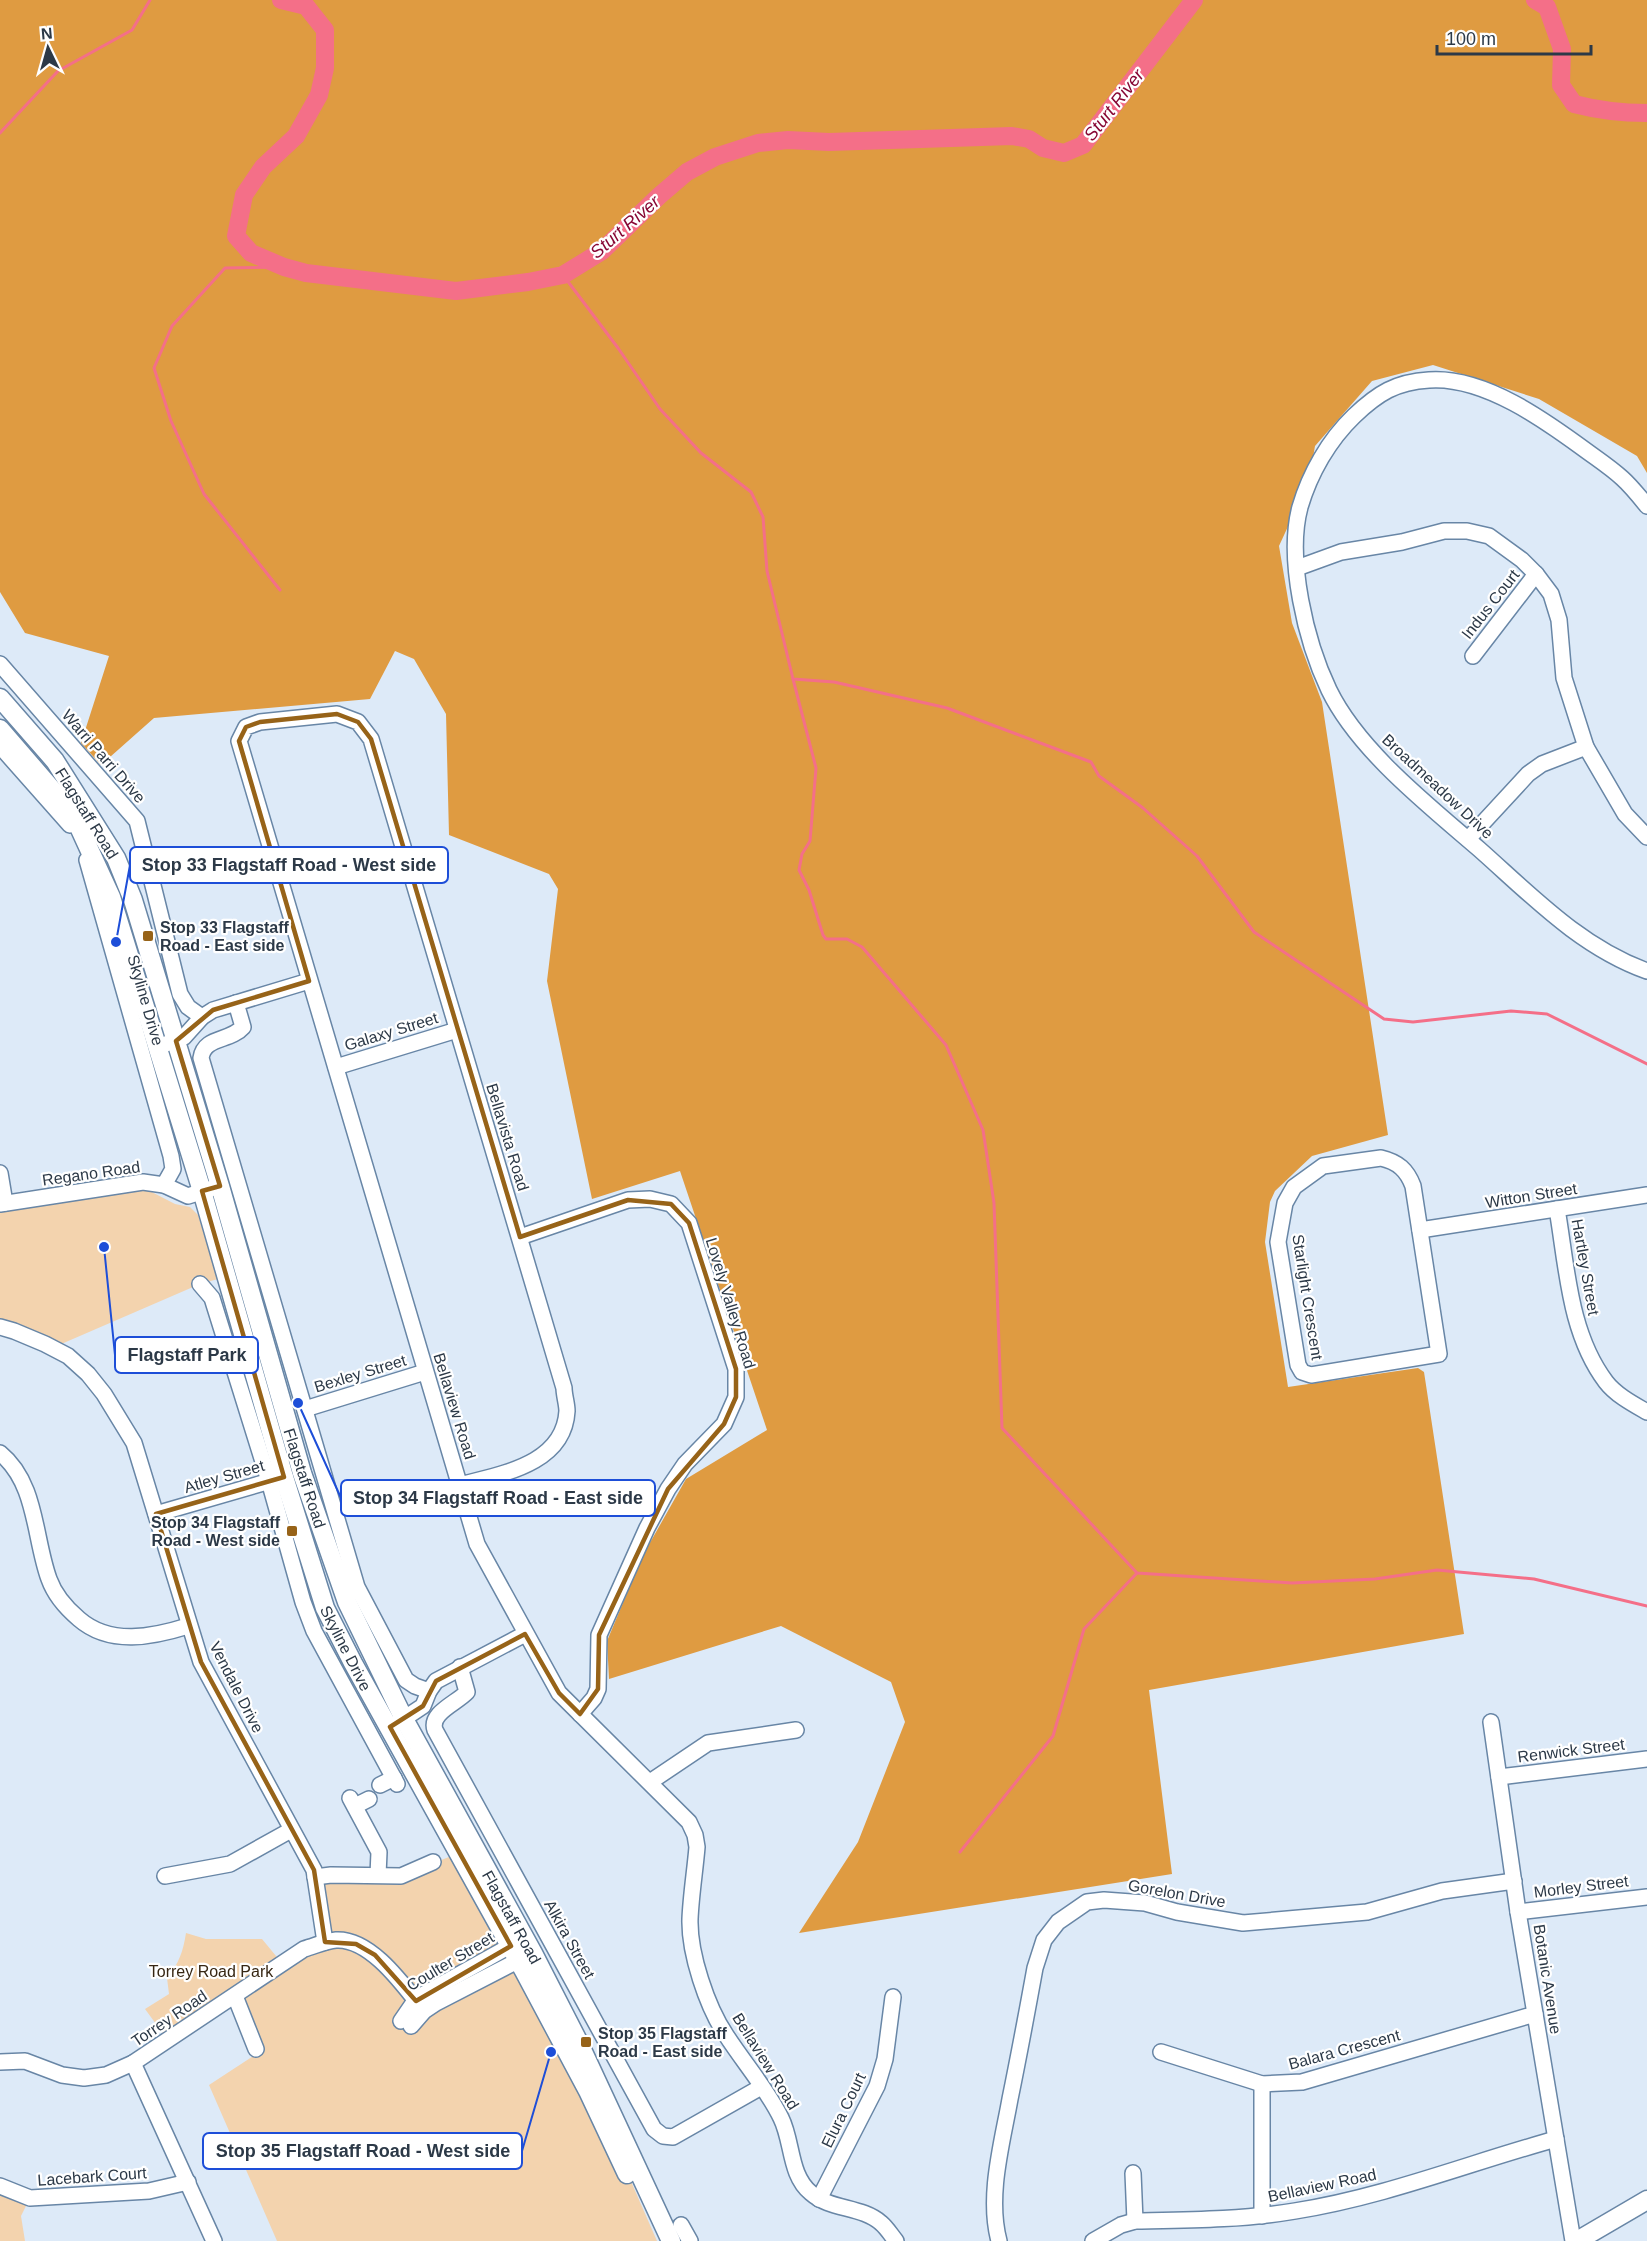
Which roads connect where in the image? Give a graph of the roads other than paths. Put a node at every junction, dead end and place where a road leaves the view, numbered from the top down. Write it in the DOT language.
graph roads {
  1 [pos="1647,506"];
  2 [pos="1297,568"];
  3 [pos="1536,574"];
  4 [pos="1473,656"];
  5 [pos="0,664"];
  6 [pos="0,698"];
  7 [pos="0,729"];
  8 [pos="371,739"];
  9 [pos="0,746"];
  10 [pos="1586,747"];
  11 [pos="1647,837"];
  12 [pos="1468,839"];
  13 [pos="1647,971"];
  14 [pos="309,981"];
  15 [pos="236,1003"];
  16 [pos="202,1017"];
  17 [pos="457,1030"];
  18 [pos="176,1041"];
  19 [pos="158,1047"];
  20 [pos="336,1067"];
  21 [pos="0,1173"];
  22 [pos="164,1185"];
  23 [pos="211,1189"];
  24 [pos="1647,1195"];
  25 [pos="2,1204"];
  26 [pos="1557,1209"];
  27 [pos="1420,1230"];
  28 [pos="520,1237"];
  29 [pos="200,1284"];
  30 [pos="0,1327"];
  31 [pos="425,1372"];
  32 [pos="305,1409"];
  33 [pos="1647,1412"];
  34 [pos="0,1453"];
  35 [pos="285,1477"];
  36 [pos="460,1485"];
  37 [pos="156,1514"];
  38 [pos="188,1626"];
  39 [pos="525,1634"];
  40 [pos="460,1667"];
  41 [pos="429,1691"];
  42 [pos="580,1714"];
  43 [pos="1491,1722"];
  44 [pos="397,1723"];
  45 [pos="796,1730"];
  46 [pos="1647,1759"];
  47 [pos="1499,1777"];
  48 [pos="650,1782"];
  49 [pos="380,1785"];
  50 [pos="369,1799"];
  51 [pos="291,1830"];
  52 [pos="433,1862"];
  53 [pos="378,1875"];
  54 [pos="165,1876"];
  55 [pos="315,1877"];
  56 [pos="1514,1881"];
  57 [pos="1647,1897"];
  58 [pos="1518,1912"];
  59 [pos="325,1942"];
  60 [pos="522,1950"];
  61 [pos="235,1996"];
  62 [pos="893,1998"];
  63 [pos="420,2006"];
  64 [pos="1535,2014"];
  65 [pos="406,2024"];
  66 [pos="256,2049"];
  67 [pos="1161,2052"];
  68 [pos="0,2062"];
  69 [pos="133,2063"];
  70 [pos="1262,2084"];
  71 [pos="761,2086"];
  72 [pos="1556,2139"];
  73 [pos="1133,2173"];
  74 [pos="188,2182"];
  75 [pos="0,2186"];
  76 [pos="819,2199"];
  77 [pos="1647,2200"];
  78 [pos="1262,2216"];
  79 [pos="1135,2221"];
  80 [pos="681,2225"];
  81 [pos="214,2241"];
  82 [pos="657,2241"];
  83 [pos="671,2241"];
  84 [pos="690,2241"];
  85 [pos="896,2241"];
  86 [pos="999,2241"];
  87 [pos="1093,2241"];
  88 [pos="1575,2241"];
  1 -- 2 [label="street, Broadmeadow Drive"];
  2 -- 3 [label="street"];
  2 -- 12 [label="street, Broadmeadow Drive"];
  3 -- 4 [label="street, Indus Court"];
  3 -- 10 [label="street"];
  5 -- 16 [label="street, Warri Parri Drive"];
  6 -- 18 [label="main road, Flagstaff Road"];
  7 -- 19 [label="main road, Flagstaff Road"];
  8 -- 14 [label="street, Bellaview Road"];
  8 -- 17 [label="street, Bellavista Road"];
  9 -- 22 [label="street, Skyline Drive"];
  10 -- 11 [label="street"];
  10 -- 12 [label="street"];
  12 -- 13 [label="street, Broadmeadow Drive"];
  14 -- 15 [label="street"];
  14 -- 20 [label="street, Bellaview Road"];
  15 -- 16 [label="street"];
  15 -- 32 [label="street, Flagstaff Road"];
  16 -- 18 [label="street"];
  17 -- 20 [label="street, Galaxy Street"];
  17 -- 28 [label="street, Bellavista Road"];
  18 -- 19 [label="street"];
  18 -- 23 [label="main road, Flagstaff Road"];
  19 -- 23 [label="main road, Flagstaff Road"];
  20 -- 31 [label="street, Bellaview Road"];
  21 -- 25 [label="street"];
  22 -- 23 [label="street, Regano Road"];
  22 -- 25 [label="street, Regano Road"];
  23 -- 35 [label="main road, Flagstaff Road"];
  24 -- 26 [label="street, Witton Street"];
  26 -- 27 [label="street, Witton Street"];
  26 -- 33 [label="street, Hartley Street"];
  27 -- 27 [label="street, Starlight Crescent"];
  28 -- 36 [label="street, Bellavista Road"];
  28 -- 42 [label="street, Lovely Valley Road"];
  29 -- 35 [label="street, Skyline Drive"];
  30 -- 37 [label="street, Vendale Drive"];
  31 -- 32 [label="street, Bexley Street"];
  31 -- 36 [label="street, Bellaview Road"];
  32 -- 41 [label="street, Flagstaff Road"];
  34 -- 38 [label="street"];
  35 -- 37 [label="street, Atley Street"];
  35 -- 44 [label="main road, Flagstaff Road"];
  35 -- 49 [label="street, Skyline Drive"];
  36 -- 39 [label="street, Bellaview Road"];
  37 -- 38 [label="street, Vendale Drive"];
  38 -- 51 [label="street, Vendale Drive"];
  39 -- 40 [label="street"];
  39 -- 42 [label="street, Bellaview Road"];
  40 -- 41 [label="street"];
  40 -- 71 [label="street, Alkira Street"];
  41 -- 44 [label="street"];
  42 -- 48 [label="street, Bellaview Road"];
  43 -- 47 [label="street, Botanic Avenue"];
  44 -- 60 [label="main road, Flagstaff Road"];
  45 -- 48 [label="street"];
  46 -- 47 [label="street, Renwick Street"];
  47 -- 56 [label="street, Botanic Avenue"];
  48 -- 71 [label="street, Bellaview Road"];
  50 -- 53 [label="street"];
  51 -- 54 [label="street"];
  51 -- 55 [label="street, Vendale Drive"];
  52 -- 53 [label="street"];
  53 -- 55 [label="street"];
  55 -- 59 [label="street, Vendale Drive"];
  56 -- 58 [label="street, Botanic Avenue"];
  56 -- 86 [label="street, Gorelon Drive"];
  57 -- 58 [label="street, Morley Street"];
  58 -- 64 [label="street, Botanic Avenue"];
  59 -- 61 [label="street, Torrey Road"];
  59 -- 63 [label="street, Torrey Road"];
  60 -- 63 [label="street, Coulter Street"];
  60 -- 82 [label="main road, Flagstaff Road"];
  60 -- 83 [label="main road, Flagstaff Road"];
  61 -- 66 [label="street"];
  61 -- 69 [label="street, Torrey Road"];
  62 -- 76 [label="street, Elura Court"];
  63 -- 65 [label="street, Coulter Street"];
  64 -- 70 [label="street, Balara Crescent"];
  64 -- 72 [label="street, Botanic Avenue"];
  67 -- 70 [label="street, Balara Crescent"];
  68 -- 69 [label="street, Torrey Road"];
  69 -- 74 [label="street"];
  70 -- 78 [label="street"];
  71 -- 76 [label="street, Bellaview Road"];
  72 -- 78 [label="street, Bellaview Road"];
  72 -- 88 [label="street, Botanic Avenue"];
  73 -- 79 [label="street"];
  74 -- 75 [label="street, Lacebark Court"];
  74 -- 81 [label="street"];
  76 -- 85 [label="street"];
  77 -- 88 [label="main road"];
  78 -- 79 [label="street, Bellaview Road"];
  79 -- 87 [label="street, Bellaview Road"];
  80 -- 84 [label="street"];
}
